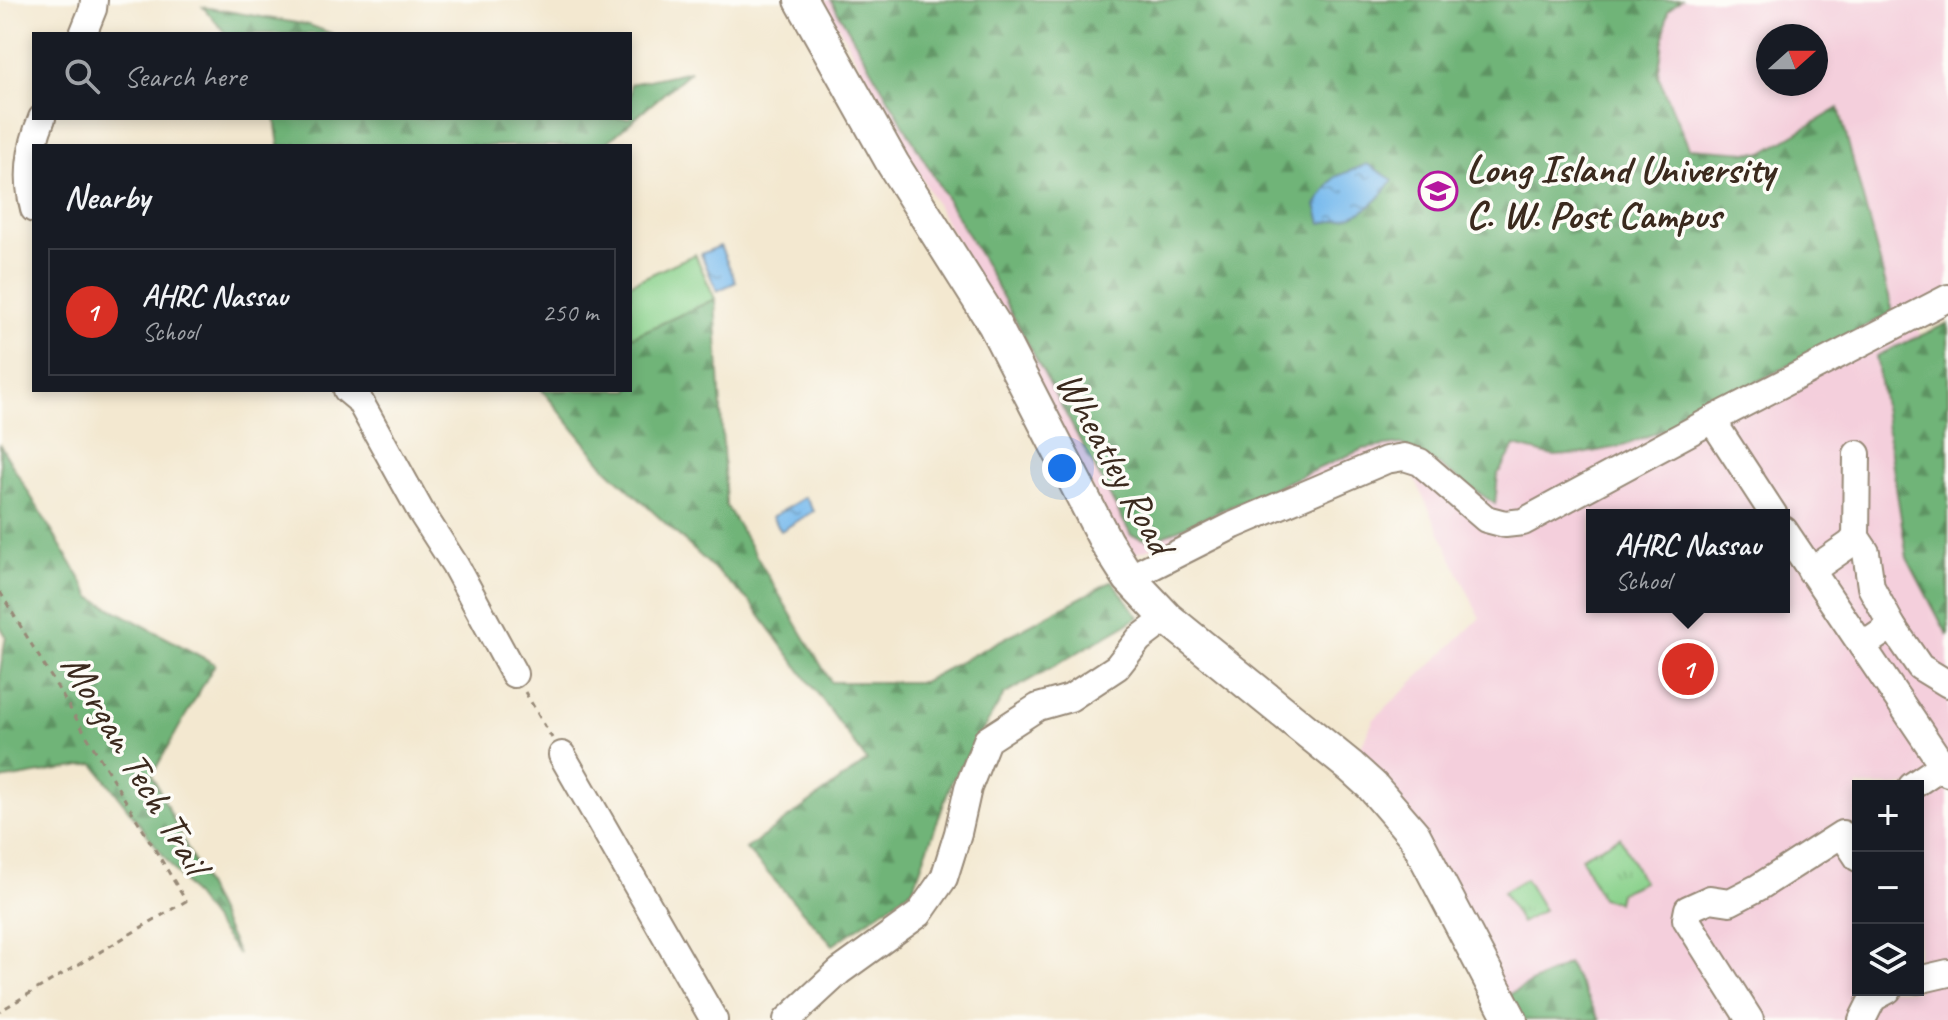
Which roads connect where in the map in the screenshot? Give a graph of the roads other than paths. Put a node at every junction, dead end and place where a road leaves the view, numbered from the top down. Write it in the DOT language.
graph roads {
  1 [pos="94,0"];
  2 [pos="801,0"];
  3 [pos="84,32"];
  4 [pos="41,120"];
  5 [pos="34,144"];
  6 [pos="32,151"];
  7 [pos="32,201"];
  8 [pos="1948,298"];
  9 [pos="349,392"];
  10 [pos="1712,420"];
  11 [pos="1857,454"];
  12 [pos="1770,509"];
  13 [pos="1856,537"];
  14 [pos="1790,539"];
  15 [pos="1811,571"];
  16 [pos="1129,578"];
  17 [pos="1167,618"];
  18 [pos="1892,626"];
  19 [pos="1862,646"];
  20 [pos="514,674"];
  21 [pos="1948,684"];
  22 [pos="562,755"];
  23 [pos="1945,769"];
  24 [pos="1924,780"];
  25 [pos="1850,828"];
  26 [pos="1856,852"];
  27 [pos="1948,973"];
  28 [pos="1924,979"];
  29 [pos="1877,996"];
  30 [pos="714,1020"];
  31 [pos="787,1020"];
  32 [pos="1511,1020"];
  33 [pos="1750,1020"];
  34 [pos="1862,1020"];
  1 -- 3 [label="street"];
  2 -- 16 [label="main road, Wheatley Road"];
  4 -- 5 [label="street"];
  6 -- 7 [label="street"];
  8 -- 10 [label="street"];
  9 -- 20 [label="street"];
  10 -- 12 [label="street"];
  10 -- 16 [label="street"];
  11 -- 13 [label="street"];
  13 -- 15 [label="street"];
  13 -- 18 [label="street"];
  14 -- 15 [label="street"];
  15 -- 19 [label="street"];
  16 -- 17 [label="main road, Wheatley Road"];
  17 -- 31 [label="street"];
  17 -- 32 [label="main road, Wheatley Road"];
  18 -- 19 [label="street"];
  18 -- 21 [label="street"];
  19 -- 23 [label="street"];
  22 -- 30 [label="street"];
  23 -- 24 [label="street"];
  25 -- 26 [label="street"];
  25 -- 33 [label="street"];
  27 -- 28 [label="street"];
  29 -- 34 [label="street"];
}
